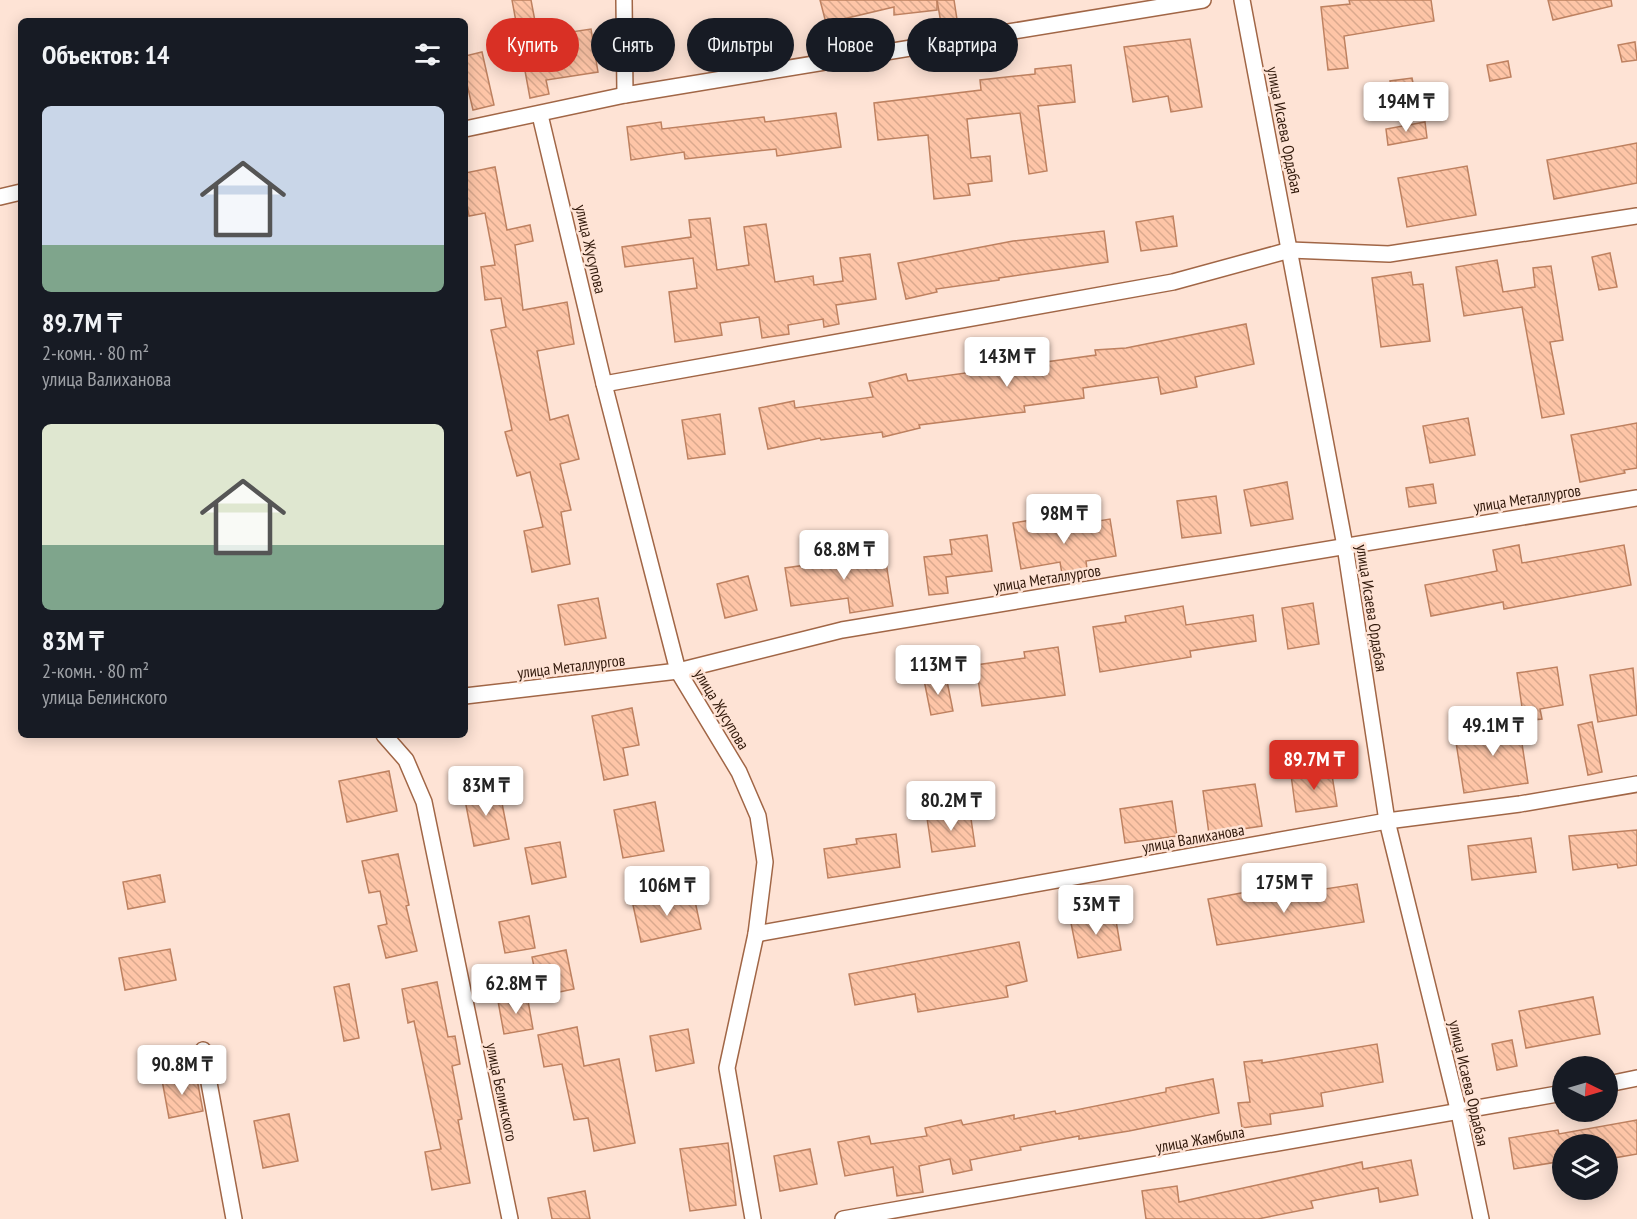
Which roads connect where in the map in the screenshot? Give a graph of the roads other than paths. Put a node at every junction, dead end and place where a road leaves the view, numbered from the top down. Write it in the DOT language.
graph roads {
  1 [pos="624,0"];
  2 [pos="1203,0"];
  3 [pos="1242,0"];
  4 [pos="625,95"];
  5 [pos="540,115"];
  6 [pos="468,128"];
  7 [pos="18,193"];
  8 [pos="0,197"];
  9 [pos="1637,216"];
  10 [pos="1290,250"];
  11 [pos="604,384"];
  12 [pos="1637,498"];
  13 [pos="1345,546"];
  14 [pos="678,671"];
  15 [pos="468,696"];
  16 [pos="387,738"];
  17 [pos="1637,784"];
  18 [pos="1387,821"];
  19 [pos="756,934"];
  20 [pos="203,1050"];
  21 [pos="1637,1078"];
  22 [pos="1618,1082"];
  23 [pos="1552,1095"];
  24 [pos="1459,1113"];
  25 [pos="234,1219"];
  26 [pos="510,1219"];
  27 [pos="753,1219"];
  28 [pos="843,1219"];
  29 [pos="1480,1219"];
  1 -- 4 [label="street"];
  2 -- 4 [label="street"];
  3 -- 10 [label="street, улица Исаева Ордабая"];
  4 -- 5 [label="street"];
  5 -- 6 [label="street"];
  5 -- 11 [label="street, улица Жусупова"];
  7 -- 8 [label="street"];
  9 -- 10 [label="street"];
  10 -- 11 [label="street"];
  10 -- 13 [label="street, улица Исаева Ордабая"];
  11 -- 14 [label="street, улица Жусупова"];
  12 -- 13 [label="street, улица Металлургов"];
  13 -- 14 [label="street, улица Металлургов"];
  13 -- 18 [label="street, улица Исаева Ордабая"];
  14 -- 15 [label="street, улица Металлургов"];
  14 -- 19 [label="street, улица Жусупова"];
  16 -- 26 [label="street, улица Белинского"];
  17 -- 18 [label="street, улица Валиханова"];
  18 -- 19 [label="street, улица Валиханова"];
  18 -- 24 [label="street, улица Исаева Ордабая"];
  19 -- 27 [label="street, улица Жусупова"];
  20 -- 25 [label="street"];
  21 -- 22 [label="street"];
  23 -- 24 [label="street, улица Жамбыла"];
  24 -- 28 [label="street, улица Жамбыла"];
  24 -- 29 [label="street, улица Исаева Ордабая"];
}
